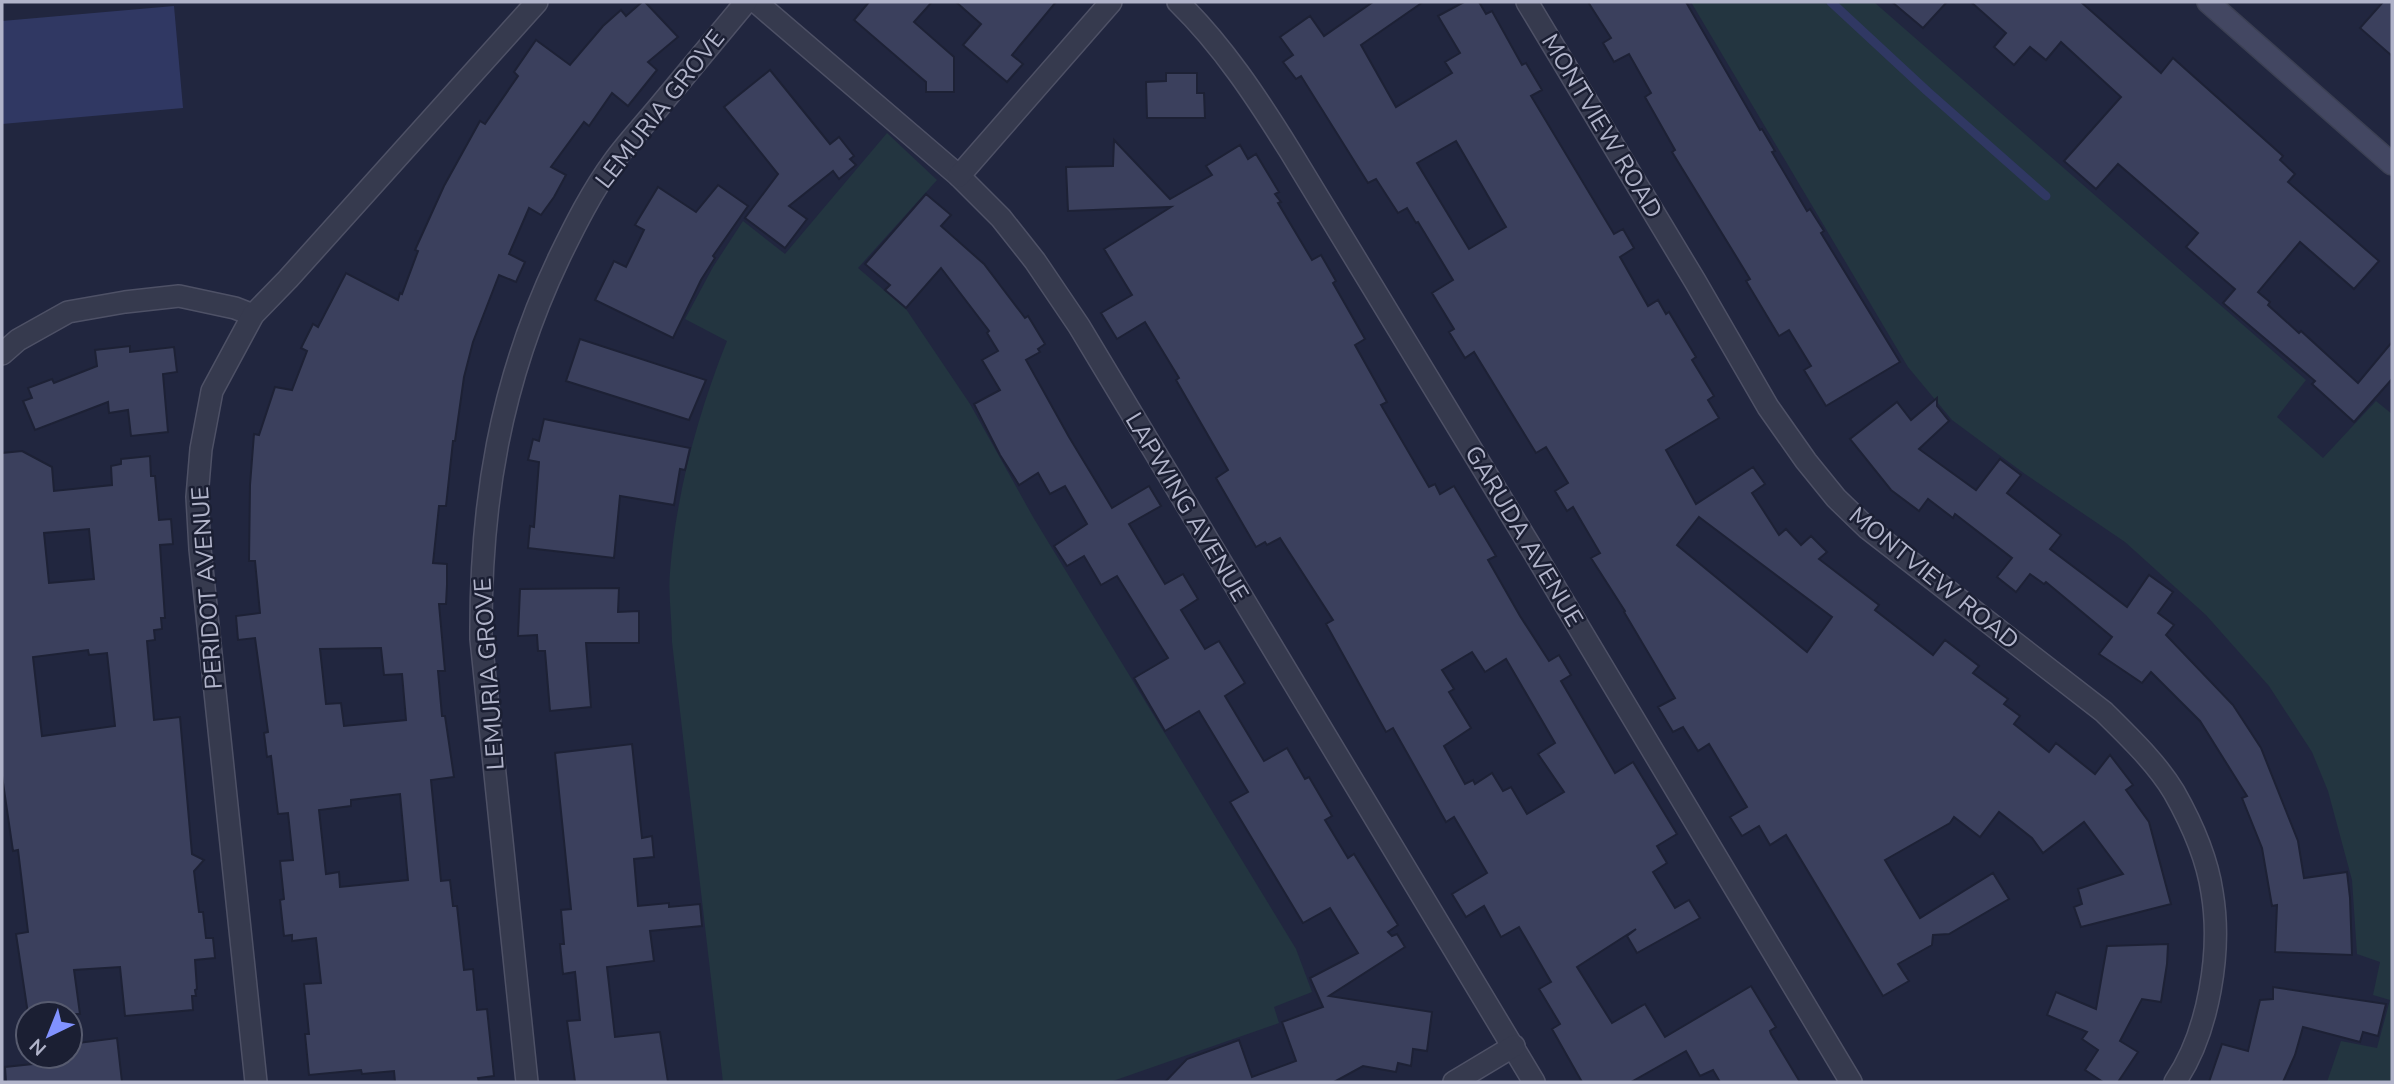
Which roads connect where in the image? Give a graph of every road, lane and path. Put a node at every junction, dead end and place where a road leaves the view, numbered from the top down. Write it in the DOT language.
graph roads {
  1 [pos="537,2"];
  2 [pos="746,2"];
  3 [pos="756,2"];
  4 [pos="1111,2"];
  5 [pos="1178,2"];
  6 [pos="1527,2"];
  7 [pos="2208,2"];
  8 [pos="2392,164"];
  9 [pos="958,176"];
  10 [pos="253,315"];
  11 [pos="2,354"];
  12 [pos="1514,1046"];
  13 [pos="257,1082"];
  14 [pos="527,1082"];
  15 [pos="1454,1082"];
  16 [pos="1534,1082"];
  17 [pos="1851,1082"];
  18 [pos="2175,1082"];
  1 -- 10 [label="street, PERIDOT AVENUE"];
  2 -- 14 [label="street, LEMURIA GROVE"];
  3 -- 9 [label="street, LAPWING AVENUE"];
  4 -- 9 [label="street"];
  5 -- 17 [label="street, GARUDA AVENUE"];
  6 -- 18 [label="street, MONTVIEW ROAD"];
  7 -- 8 [label="street"];
  9 -- 12 [label="street, LAPWING AVENUE"];
  10 -- 11 [label="street"];
  10 -- 13 [label="street, PERIDOT AVENUE"];
  12 -- 15 [label="street"];
  12 -- 16 [label="street, LAPWING AVENUE"];
}
